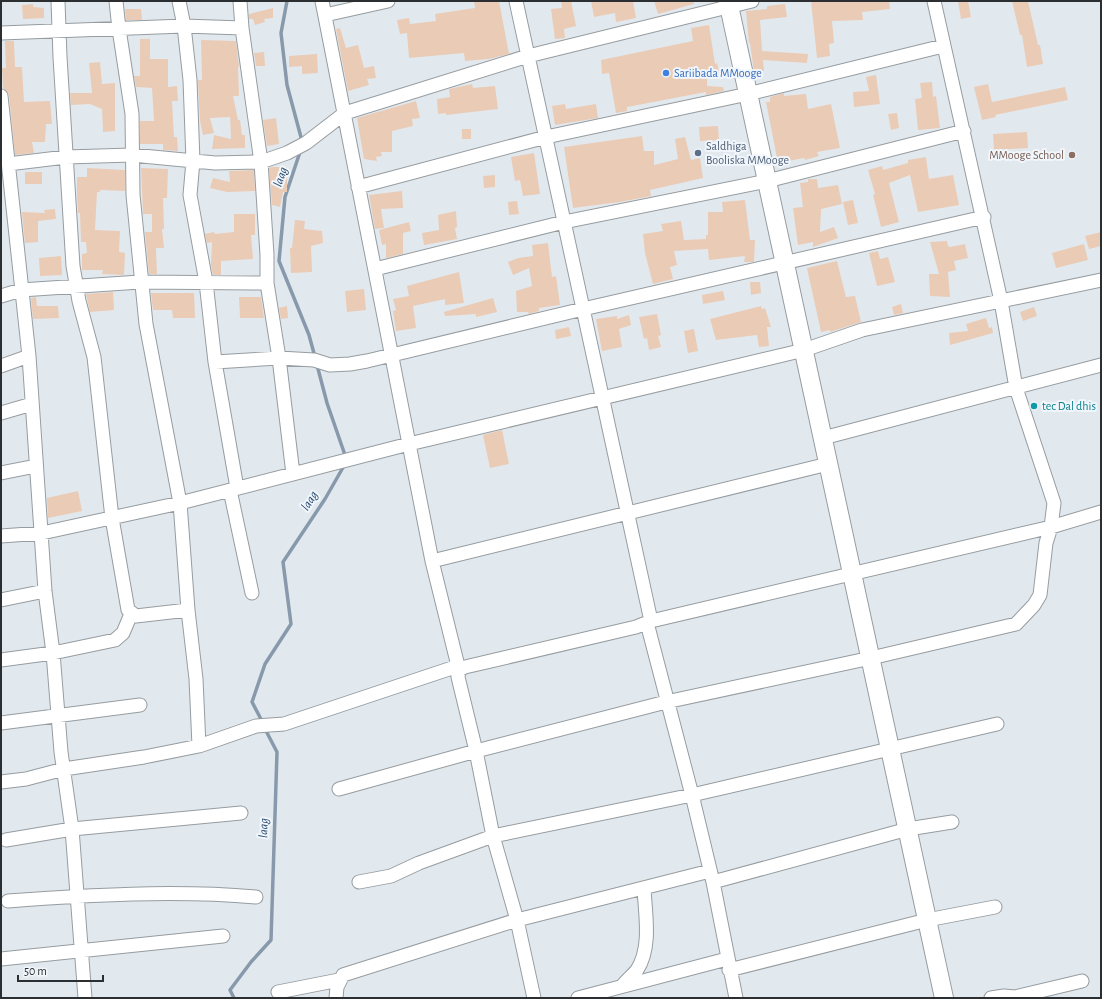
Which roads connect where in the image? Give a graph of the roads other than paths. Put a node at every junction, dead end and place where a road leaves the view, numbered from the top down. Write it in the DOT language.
graph roads {
  1 [pos="58,1"];
  2 [pos="116,1"];
  3 [pos="179,1"];
  4 [pos="240,1"];
  5 [pos="322,1"];
  6 [pos="388,1"];
  7 [pos="516,1"];
  8 [pos="752,1"];
  9 [pos="934,1"];
  10 [pos="729,4"];
  11 [pos="325,15"];
  12 [pos="184,26"];
  13 [pos="242,28"];
  14 [pos="119,29"];
  15 [pos="59,30"];
  16 [pos="1,33"];
  17 [pos="943,46"];
  18 [pos="528,56"];
  19 [pos="748,94"];
  20 [pos="1,96"];
  21 [pos="345,114"];
  22 [pos="964,131"];
  23 [pos="546,137"];
  24 [pos="132,155"];
  25 [pos="66,157"];
  26 [pos="193,161"];
  27 [pos="261,162"];
  28 [pos="6,171"];
  29 [pos="767,181"];
  30 [pos="358,187"];
  31 [pos="984,217"];
  32 [pos="564,222"];
  33 [pos="785,262"];
  34 [pos="375,269"];
  35 [pos="1101,280"];
  36 [pos="140,282"];
  37 [pos="206,282"];
  38 [pos="267,283"];
  39 [pos="76,286"];
  40 [pos="21,290"];
  41 [pos="1,296"];
  42 [pos="1002,301"];
  43 [pos="583,308"];
  44 [pos="804,350"];
  45 [pos="392,355"];
  46 [pos="29,356"];
  47 [pos="279,358"];
  48 [pos="215,362"];
  49 [pos="1101,365"];
  50 [pos="1,366"];
  51 [pos="1016,388"];
  52 [pos="602,398"];
  53 [pos="32,404"];
  54 [pos="1,413"];
  55 [pos="823,438"];
  56 [pos="409,444"];
  57 [pos="828,464"];
  58 [pos="36,466"];
  59 [pos="1,473"];
  60 [pos="293,474"];
  61 [pos="234,489"];
  62 [pos="180,503"];
  63 [pos="1101,512"];
  64 [pos="627,513"];
  65 [pos="112,518"];
  66 [pos="1052,527"];
  67 [pos="42,533"];
  68 [pos="1,536"];
  69 [pos="432,561"];
  70 [pos="852,572"];
  71 [pos="45,591"];
  72 [pos="252,593"];
  73 [pos="1,600"];
  74 [pos="188,610"];
  75 [pos="132,614"];
  76 [pos="649,622"];
  77 [pos="53,653"];
  78 [pos="871,658"];
  79 [pos="1,660"];
  80 [pos="458,668"];
  81 [pos="666,702"];
  82 [pos="140,705"];
  83 [pos="58,715"];
  84 [pos="1,723"];
  85 [pos="997,724"];
  86 [pos="199,746"];
  87 [pos="890,749"];
  88 [pos="476,751"];
  89 [pos="64,768"];
  90 [pos="1,782"];
  91 [pos="339,789"];
  92 [pos="692,795"];
  93 [pos="241,813"];
  94 [pos="952,822"];
  95 [pos="72,829"];
  96 [pos="908,829"];
  97 [pos="493,836"];
  98 [pos="6,840"];
  99 [pos="711,876"];
  100 [pos="359,882"];
  101 [pos="644,888"];
  102 [pos="76,896"];
  103 [pos="256,897"];
  104 [pos="8,901"];
  105 [pos="994,907"];
  106 [pos="516,920"];
  107 [pos="927,920"];
  108 [pos="223,936"];
  109 [pos="82,951"];
  110 [pos="1,959"];
  111 [pos="728,964"];
  112 [pos="339,980"];
  113 [pos="1082,981"];
  114 [pos="622,986"];
  115 [pos="278,992"];
  116 [pos="85,998"];
  117 [pos="336,998"];
  118 [pos="534,998"];
  119 [pos="578,998"];
  120 [pos="736,998"];
  121 [pos="944,998"];
  122 [pos="991,998"];
  1 -- 15 [label="street"];
  2 -- 14 [label="street"];
  3 -- 12 [label="street"];
  4 -- 13 [label="street"];
  5 -- 11 [label="street"];
  6 -- 11 [label="street"];
  7 -- 18 [label="street"];
  8 -- 10 [label="street"];
  9 -- 17 [label="street"];
  10 -- 18 [label="street"];
  10 -- 19 [label="street"];
  11 -- 21 [label="street"];
  12 -- 13 [label="street"];
  12 -- 14 [label="street"];
  12 -- 26 [label="street"];
  13 -- 27 [label="street"];
  14 -- 15 [label="street"];
  14 -- 24 [label="street"];
  15 -- 16 [label="street"];
  15 -- 25 [label="street"];
  17 -- 19 [label="street"];
  17 -- 22 [label="street"];
  18 -- 21 [label="street"];
  18 -- 23 [label="street"];
  19 -- 23 [label="street"];
  19 -- 29 [label="street"];
  20 -- 28 [label="street"];
  21 -- 27 [label="street"];
  21 -- 30 [label="street"];
  22 -- 29 [label="street"];
  22 -- 31 [label="street"];
  23 -- 30 [label="street"];
  23 -- 32 [label="street"];
  24 -- 25 [label="street"];
  24 -- 26 [label="street"];
  24 -- 36 [label="street"];
  25 -- 28 [label="street"];
  25 -- 39 [label="street"];
  26 -- 27 [label="street"];
  26 -- 37 [label="street"];
  27 -- 38 [label="street"];
  28 -- 40 [label="street"];
  29 -- 32 [label="street"];
  29 -- 33 [label="street"];
  30 -- 34 [label="street"];
  31 -- 33 [label="street"];
  31 -- 42 [label="street"];
  32 -- 34 [label="street"];
  32 -- 43 [label="street"];
  33 -- 43 [label="street"];
  33 -- 44 [label="street"];
  34 -- 45 [label="street"];
  35 -- 42 [label="street"];
  36 -- 37 [label="street"];
  36 -- 39 [label="street"];
  36 -- 62 [label="street"];
  37 -- 38 [label="street"];
  37 -- 48 [label="street"];
  38 -- 47 [label="street"];
  39 -- 40 [label="street"];
  39 -- 65 [label="street"];
  40 -- 41 [label="street"];
  40 -- 46 [label="street"];
  42 -- 44 [label="street"];
  42 -- 51 [label="street"];
  43 -- 45 [label="street"];
  43 -- 52 [label="street"];
  44 -- 52 [label="street"];
  44 -- 55 [label="street"];
  45 -- 47 [label="street"];
  45 -- 56 [label="street"];
  46 -- 50 [label="street"];
  46 -- 53 [label="street"];
  47 -- 48 [label="street"];
  47 -- 60 [label="street"];
  48 -- 61 [label="street"];
  49 -- 51 [label="street"];
  51 -- 55 [label="street"];
  51 -- 66 [label="street"];
  52 -- 56 [label="street"];
  52 -- 64 [label="street"];
  53 -- 54 [label="street"];
  53 -- 58 [label="street"];
  55 -- 57 [label="street"];
  56 -- 60 [label="street"];
  56 -- 69 [label="street"];
  57 -- 64 [label="street"];
  57 -- 70 [label="street"];
  58 -- 59 [label="street"];
  58 -- 67 [label="street"];
  60 -- 61 [label="street"];
  61 -- 62 [label="street"];
  61 -- 72 [label="street"];
  62 -- 65 [label="street"];
  62 -- 74 [label="street"];
  63 -- 66 [label="street"];
  64 -- 69 [label="street"];
  64 -- 76 [label="street"];
  65 -- 67 [label="street"];
  65 -- 75 [label="street"];
  66 -- 70 [label="street"];
  66 -- 78 [label="street"];
  67 -- 68 [label="street"];
  67 -- 71 [label="street"];
  69 -- 80 [label="street"];
  70 -- 76 [label="street"];
  70 -- 78 [label="street"];
  71 -- 73 [label="street"];
  71 -- 77 [label="street"];
  74 -- 75 [label="street"];
  74 -- 86 [label="street"];
  75 -- 77 [label="street"];
  76 -- 80 [label="street"];
  76 -- 81 [label="street"];
  77 -- 79 [label="street"];
  77 -- 83 [label="street"];
  78 -- 81 [label="street"];
  78 -- 87 [label="street"];
  80 -- 86 [label="street"];
  80 -- 88 [label="street"];
  81 -- 88 [label="street"];
  81 -- 92 [label="street"];
  82 -- 83 [label="street"];
  83 -- 84 [label="street"];
  83 -- 89 [label="street"];
  85 -- 87 [label="street"];
  86 -- 89 [label="street"];
  87 -- 92 [label="street"];
  87 -- 96 [label="street"];
  88 -- 91 [label="street"];
  88 -- 97 [label="street"];
  89 -- 90 [label="street"];
  89 -- 95 [label="street"];
  92 -- 97 [label="street"];
  92 -- 99 [label="street"];
  93 -- 95 [label="street"];
  94 -- 96 [label="street"];
  95 -- 98 [label="street"];
  95 -- 102 [label="street"];
  96 -- 99 [label="street"];
  96 -- 107 [label="street"];
  97 -- 100 [label="street"];
  97 -- 106 [label="street"];
  99 -- 101 [label="street"];
  99 -- 111 [label="street"];
  101 -- 106 [label="street"];
  101 -- 114 [label="street"];
  102 -- 103 [label="street"];
  102 -- 104 [label="street"];
  102 -- 109 [label="street"];
  105 -- 107 [label="street"];
  106 -- 112 [label="street"];
  106 -- 118 [label="street"];
  107 -- 111 [label="street"];
  107 -- 121 [label="street"];
  108 -- 109 [label="street"];
  109 -- 110 [label="street"];
  109 -- 116 [label="street"];
  111 -- 114 [label="street"];
  111 -- 120 [label="street"];
  112 -- 115 [label="street"];
  112 -- 117 [label="street"];
  113 -- 122 [label="street"];
  114 -- 119 [label="street"];
}
